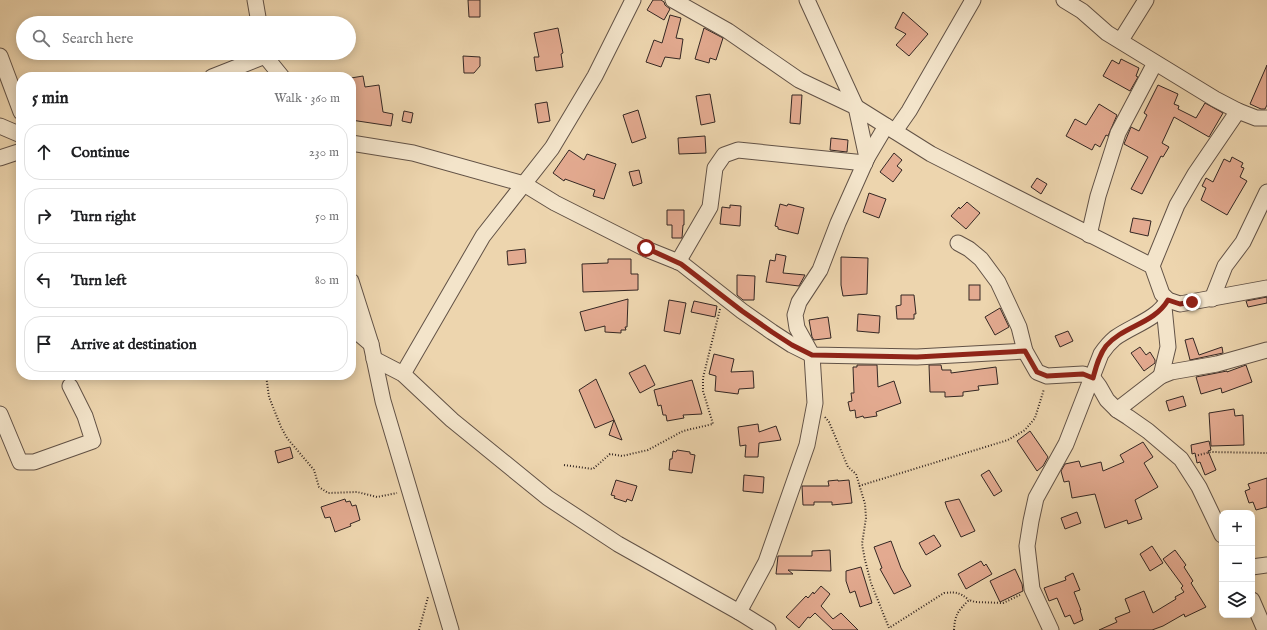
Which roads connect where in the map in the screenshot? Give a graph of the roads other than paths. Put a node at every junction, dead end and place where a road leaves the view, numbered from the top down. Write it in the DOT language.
graph roads {
  1 [pos="254,0"];
  2 [pos="634,0"];
  3 [pos="673,0"];
  4 [pos="807,0"];
  5 [pos="973,0"];
  6 [pos="1064,0"];
  7 [pos="1146,0"];
  8 [pos="257,16"];
  9 [pos="1120,40"];
  10 [pos="0,56"];
  11 [pos="253,60"];
  12 [pos="269,60"];
  13 [pos="1155,63"];
  14 [pos="224,72"];
  15 [pos="278,72"];
  16 [pos="16,99"];
  17 [pos="856,107"];
  18 [pos="1238,111"];
  19 [pos="1267,118"];
  20 [pos="0,126"];
  21 [pos="890,128"];
  22 [pos="16,133"];
  23 [pos="356,145"];
  24 [pos="16,153"];
  25 [pos="0,158"];
  26 [pos="866,160"];
  27 [pos="524,184"];
  28 [pos="1267,192"];
  29 [pos="1089,234"];
  30 [pos="958,243"];
  31 [pos="678,262"];
  32 [pos="1152,266"];
  33 [pos="1267,288"];
  34 [pos="356,298"];
  35 [pos="1212,299"];
  36 [pos="1166,304"];
  37 [pos="356,333"];
  38 [pos="1267,350"];
  39 [pos="372,351"];
  40 [pos="1025,351"];
  41 [pos="812,355"];
  42 [pos="403,374"];
  43 [pos="1161,376"];
  44 [pos="1093,378"];
  45 [pos="70,386"];
  46 [pos="1116,410"];
  47 [pos="0,414"];
  48 [pos="1219,529"];
  49 [pos="1267,565"];
  50 [pos="1255,567"];
  51 [pos="1255,607"];
  52 [pos="740,612"];
  53 [pos="451,630"];
  54 [pos="768,630"];
  55 [pos="1051,630"];
  56 [pos="1265,630"];
  1 -- 8 [label="street"];
  2 -- 27 [label="street"];
  3 -- 17 [label="street"];
  4 -- 17 [label="street"];
  5 -- 21 [label="street"];
  6 -- 9 [label="street"];
  7 -- 9 [label="street"];
  9 -- 13 [label="street"];
  10 -- 16 [label="street"];
  11 -- 14 [label="street"];
  12 -- 15 [label="street"];
  13 -- 18 [label="street"];
  13 -- 29 [label="street"];
  17 -- 21 [label="street"];
  17 -- 26 [label="street"];
  18 -- 19 [label="street"];
  18 -- 32 [label="street"];
  20 -- 22 [label="street"];
  21 -- 26 [label="street"];
  21 -- 29 [label="street"];
  23 -- 27 [label="street"];
  24 -- 25 [label="street"];
  26 -- 31 [label="street"];
  26 -- 41 [label="street"];
  27 -- 31 [label="street"];
  27 -- 42 [label="street"];
  28 -- 35 [label="street"];
  29 -- 32 [label="street"];
  30 -- 40 [label="street"];
  31 -- 41 [label="street"];
  32 -- 36 [label="street"];
  33 -- 35 [label="street"];
  34 -- 39 [label="street"];
  35 -- 36 [label="street"];
  36 -- 43 [label="street"];
  36 -- 44 [label="street"];
  37 -- 39 [label="street"];
  38 -- 43 [label="street"];
  39 -- 42 [label="street"];
  39 -- 53 [label="street"];
  40 -- 41 [label="street"];
  40 -- 44 [label="street"];
  41 -- 52 [label="street"];
  42 -- 52 [label="street"];
  43 -- 46 [label="street"];
  44 -- 46 [label="street"];
  44 -- 55 [label="street"];
  45 -- 47 [label="street"];
  46 -- 48 [label="street"];
  49 -- 50 [label="street"];
  51 -- 56 [label="street"];
  52 -- 54 [label="street"];
}
